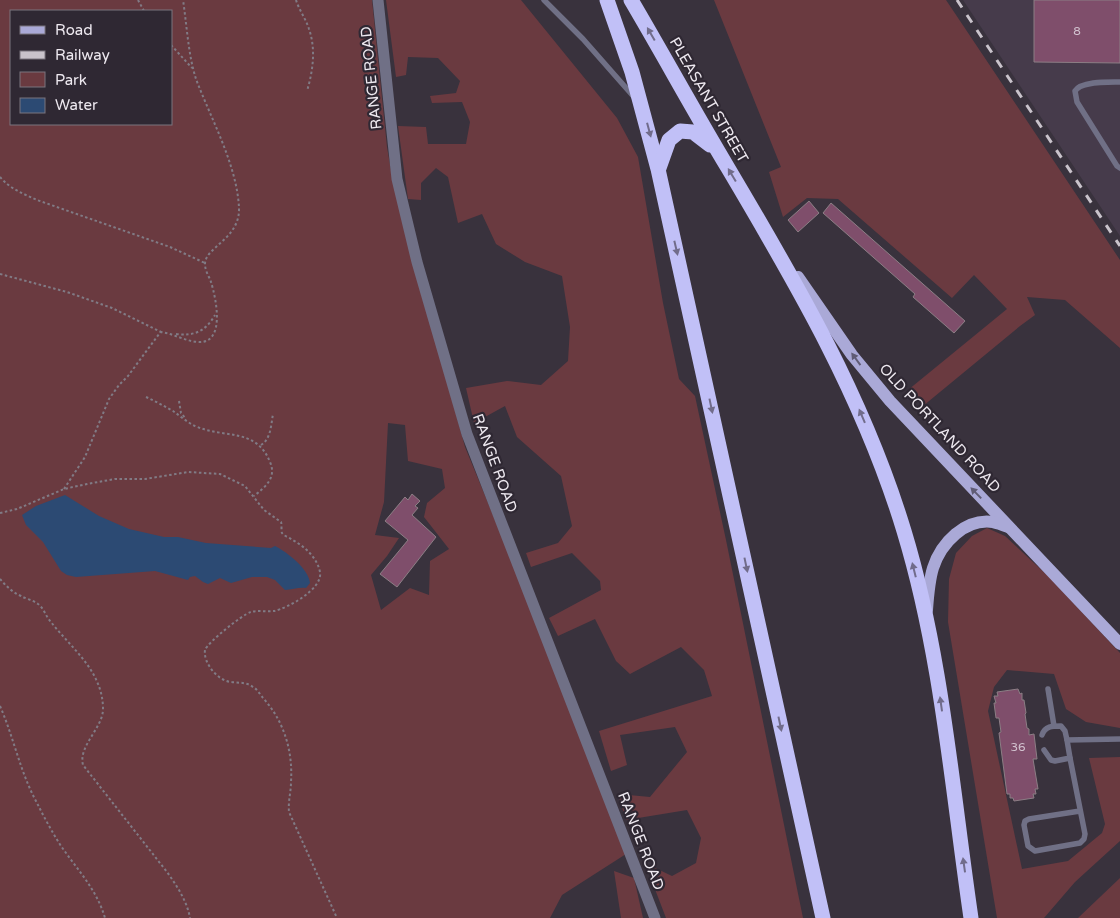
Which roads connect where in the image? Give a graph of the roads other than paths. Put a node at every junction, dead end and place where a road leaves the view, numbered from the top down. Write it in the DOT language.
graph roads {
  1 [pos="378,0"];
  2 [pos="544,0"];
  3 [pos="607,0"];
  4 [pos="631,0"];
  5 [pos="1120,82"];
  6 [pos="642,106"];
  7 [pos="722,157"];
  8 [pos="658,168"];
  9 [pos="1120,168"];
  10 [pos="757,217"];
  11 [pos="1010,528"];
  12 [pos="926,618"];
  13 [pos="1120,644"];
  14 [pos="1048,689"];
  15 [pos="1054,726"];
  16 [pos="1042,735"];
  17 [pos="1067,740"];
  18 [pos="1120,740"];
  19 [pos="1044,750"];
  20 [pos="1070,758"];
  21 [pos="1080,811"];
  22 [pos="970,916"];
  23 [pos="655,918"];
  24 [pos="822,918"];
  1 -- 23 [label="street, RANGE ROAD"];
  2 -- 6 [label="lane"];
  3 -- 6 [label="highway"];
  7 -- 4 [label="highway, PLEASANT STREET, one-way"];
  5 -- 9 [label="lane"];
  6 -- 8 [label="highway, one-way"];
  7 -- 8 [label="highway"];
  10 -- 7 [label="highway, PLEASANT STREET, one-way"];
  8 -- 24 [label="highway, one-way"];
  11 -- 10 [label="main road, OLD PORTLAND ROAD, one-way"];
  12 -- 10 [label="highway, PLEASANT STREET, one-way"];
  11 -- 12 [label="main road"];
  11 -- 13 [label="main road, OLD PORTLAND ROAD"];
  22 -- 12 [label="highway, PLEASANT STREET, one-way"];
  14 -- 15 [label="lane"];
  15 -- 16 [label="lane"];
  15 -- 17 [label="lane"];
  17 -- 18 [label="lane"];
  17 -- 20 [label="lane"];
  19 -- 20 [label="lane"];
  20 -- 21 [label="lane"];
  21 -- 21 [label="lane"];
}
